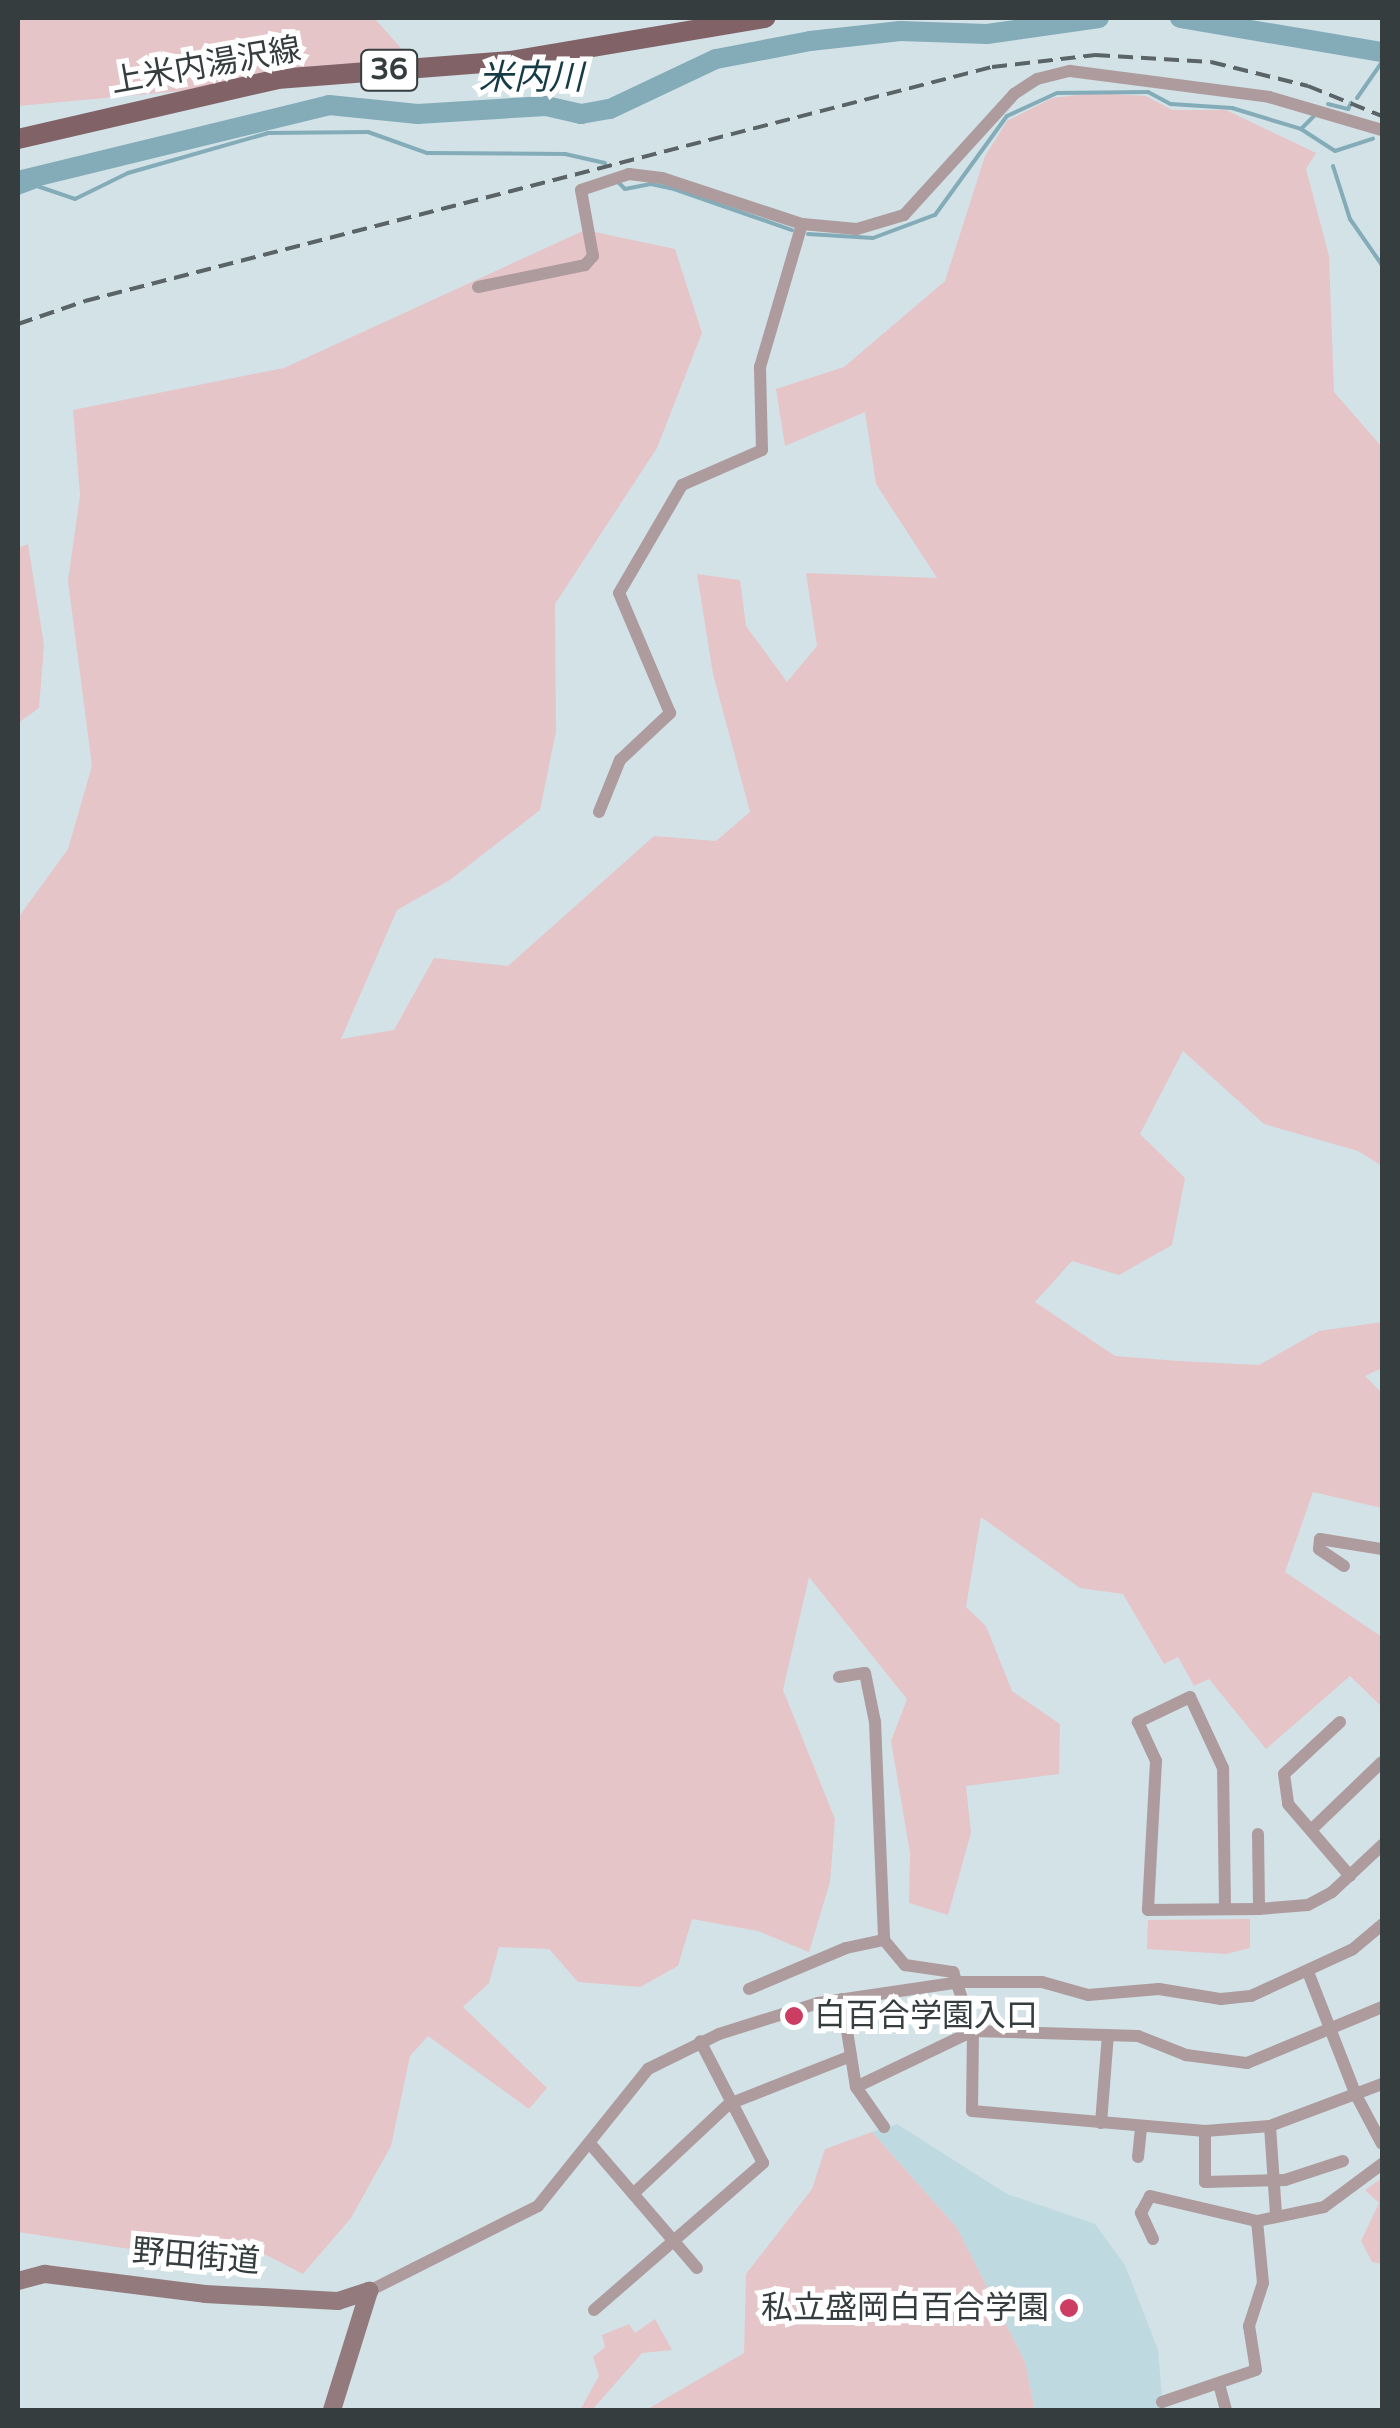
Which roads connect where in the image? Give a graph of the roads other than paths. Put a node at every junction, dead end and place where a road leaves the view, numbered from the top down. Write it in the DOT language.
graph roads {
  1 [pos="764,18"];
  2 [pos="1382,130"];
  3 [pos="18,139"];
  4 [pos="802,224"];
  5 [pos="478,286"];
  6 [pos="599,812"];
  7 [pos="1382,1549"];
  8 [pos="1344,1566"];
  9 [pos="840,1677"];
  10 [pos="1340,1722"];
  11 [pos="1382,1762"];
  12 [pos="1311,1830"];
  13 [pos="1258,1834"];
  14 [pos="1382,1845"];
  15 [pos="1350,1876"];
  16 [pos="1225,1908"];
  17 [pos="1259,1909"];
  18 [pos="1382,1925"];
  19 [pos="884,1940"];
  20 [pos="1308,1972"];
  21 [pos="960,1982"];
  22 [pos="750,1989"];
  23 [pos="842,1999"];
  24 [pos="1382,2008"];
  25 [pos="1330,2030"];
  26 [pos="974,2031"];
  27 [pos="1108,2035"];
  28 [pos="700,2041"];
  29 [pos="850,2056"];
  30 [pos="1382,2084"];
  31 [pos="856,2087"];
  32 [pos="1356,2094"];
  33 [pos="729,2104"];
  34 [pos="1101,2123"];
  35 [pos="884,2126"];
  36 [pos="1270,2126"];
  37 [pos="1141,2128"];
  38 [pos="1205,2130"];
  39 [pos="1382,2144"];
  40 [pos="592,2146"];
  41 [pos="1138,2156"];
  42 [pos="1342,2160"];
  43 [pos="1382,2168"];
  44 [pos="1273,2181"];
  45 [pos="1363,2184"];
  46 [pos="633,2194"];
  47 [pos="1276,2215"];
  48 [pos="1257,2221"];
  49 [pos="1152,2239"];
  50 [pos="675,2241"];
  51 [pos="697,2268"];
  52 [pos="18,2281"];
  53 [pos="369,2291"];
  54 [pos="594,2310"];
  55 [pos="1220,2384"];
  56 [pos="1162,2402"];
  57 [pos="332,2410"];
  58 [pos="1226,2410"];
  1 -- 3 [label="main road, 上米内湯沢線 / 36"];
  2 -- 4 [label="street"];
  4 -- 5 [label="street"];
  4 -- 6 [label="street"];
  7 -- 8 [label="street"];
  9 -- 19 [label="street"];
  10 -- 12 [label="street"];
  11 -- 12 [label="street"];
  12 -- 15 [label="street"];
  13 -- 17 [label="street"];
  14 -- 15 [label="street"];
  15 -- 17 [label="street"];
  16 -- 16 [label="street"];
  16 -- 17 [label="street"];
  18 -- 20 [label="street"];
  19 -- 21 [label="street"];
  19 -- 22 [label="street"];
  20 -- 21 [label="street"];
  20 -- 25 [label="street"];
  21 -- 23 [label="street"];
  21 -- 26 [label="street"];
  23 -- 28 [label="street"];
  23 -- 29 [label="street"];
  24 -- 25 [label="street"];
  25 -- 27 [label="street"];
  25 -- 32 [label="street"];
  26 -- 27 [label="street"];
  26 -- 31 [label="street"];
  26 -- 34 [label="street"];
  27 -- 34 [label="street"];
  28 -- 33 [label="street"];
  28 -- 40 [label="street"];
  29 -- 31 [label="street"];
  29 -- 33 [label="street"];
  30 -- 32 [label="street"];
  31 -- 35 [label="street"];
  32 -- 36 [label="street"];
  32 -- 39 [label="street"];
  33 -- 46 [label="street"];
  33 -- 50 [label="street"];
  34 -- 37 [label="street"];
  36 -- 38 [label="street"];
  36 -- 44 [label="street"];
  37 -- 38 [label="street"];
  37 -- 41 [label="street"];
  38 -- 44 [label="street"];
  40 -- 46 [label="street"];
  40 -- 53 [label="street"];
  42 -- 44 [label="street"];
  43 -- 45 [label="street"];
  43 -- 47 [label="street"];
  44 -- 47 [label="street"];
  46 -- 50 [label="street"];
  47 -- 48 [label="street"];
  48 -- 49 [label="street"];
  48 -- 55 [label="street"];
  50 -- 51 [label="street"];
  50 -- 54 [label="street"];
  52 -- 53 [label="street, 野田街道"];
  53 -- 57 [label="street"];
  55 -- 56 [label="street"];
  55 -- 58 [label="street"];
}
